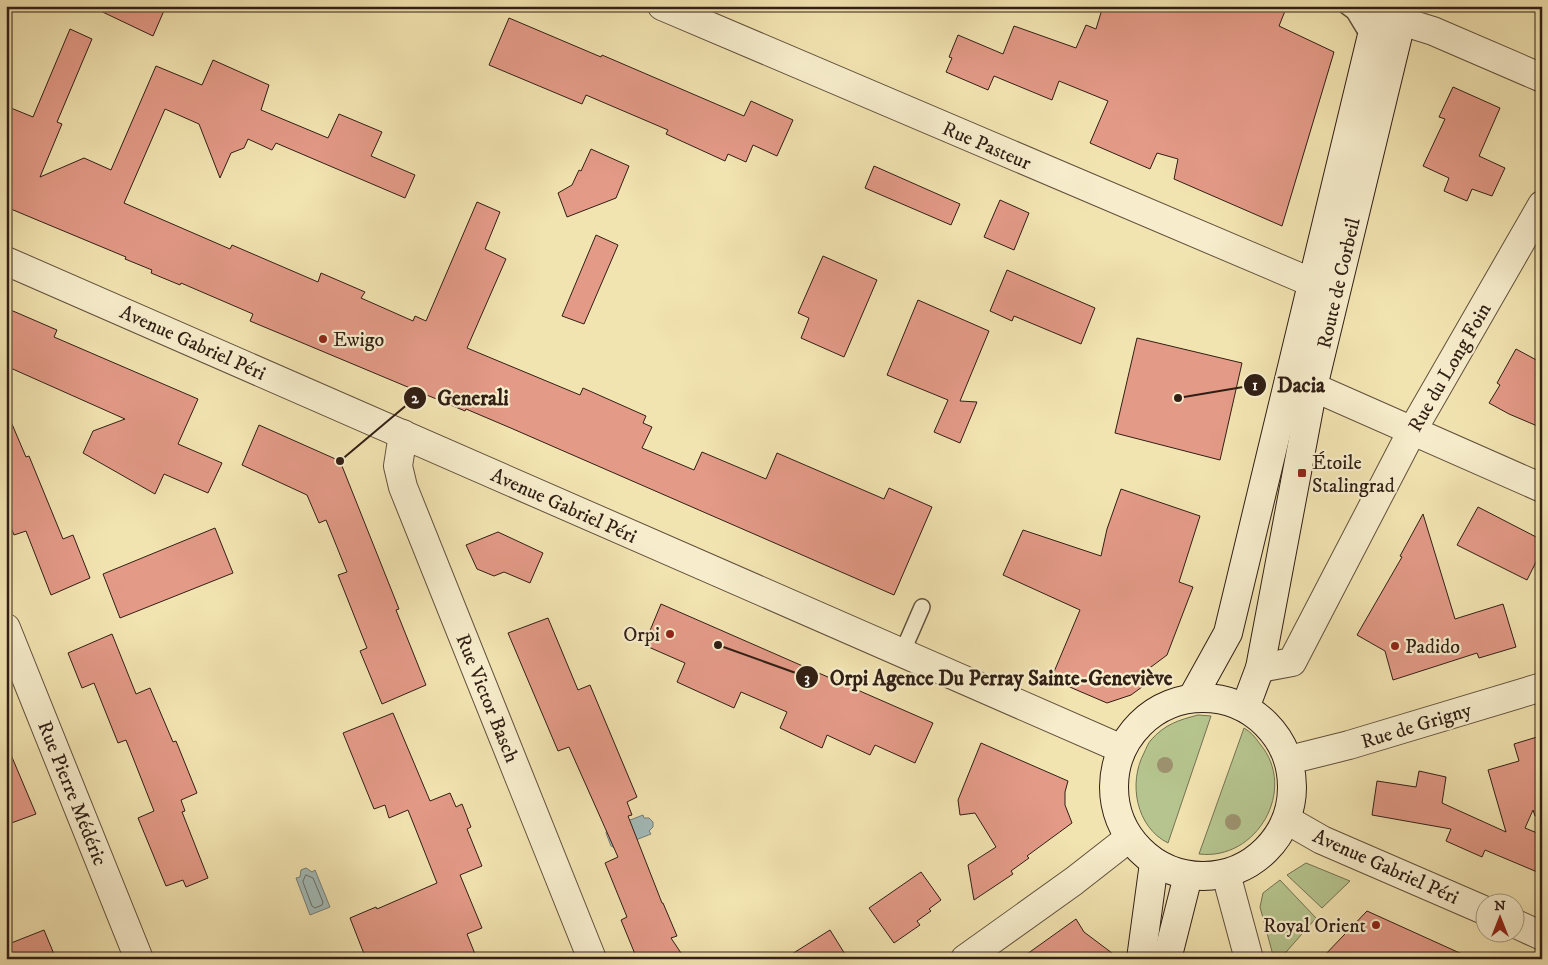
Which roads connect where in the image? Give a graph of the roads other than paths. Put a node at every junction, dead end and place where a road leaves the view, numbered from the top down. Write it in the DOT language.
graph roads {
  1 [pos="662,6"];
  2 [pos="1346,6"];
  3 [pos="1395,11"];
  4 [pos="1371,40"];
  5 [pos="1542,78"];
  6 [pos="1542,205"];
  7 [pos="6,261"];
  8 [pos="1313,283"];
  9 [pos="1313,387"];
  10 [pos="1412,431"];
  11 [pos="403,434"];
  12 [pos="1542,488"];
  13 [pos="922,607"];
  14 [pos="6,628"];
  15 [pos="902,653"];
  16 [pos="1260,668"];
  17 [pos="1542,687"];
  18 [pos="1192,698"];
  19 [pos="1245,708"];
  20 [pos="1122,748"];
  21 [pos="1289,760"];
  22 [pos="1287,820"];
  23 [pos="1129,838"];
  24 [pos="1154,863"];
  25 [pos="1226,874"];
  26 [pos="1188,876"];
  27 [pos="1476,907"];
  28 [pos="1526,929"];
  29 [pos="1542,936"];
  30 [pos="139,959"];
  31 [pos="592,959"];
  32 [pos="965,959"];
  33 [pos="1142,959"];
  34 [pos="1167,959"];
  35 [pos="1249,959"];
  1 -- 8 [label="street, Rue Pasteur"];
  2 -- 4 [label="lane"];
  3 -- 4 [label="street, Route de Corbeil"];
  3 -- 5 [label="street"];
  3 -- 9 [label="street, Route de Corbeil"];
  4 -- 8 [label="street, Route de Corbeil"];
  6 -- 10 [label="street, Rue du Long Foin"];
  7 -- 11 [label="street, Avenue Gabriel Péri"];
  8 -- 18 [label="street, Route de Corbeil"];
  9 -- 10 [label="street"];
  9 -- 16 [label="street, Route de Corbeil"];
  10 -- 12 [label="street"];
  10 -- 16 [label="street, Rue du Long Foin"];
  11 -- 15 [label="street, Avenue Gabriel Péri"];
  11 -- 31 [label="street, Rue Victor Basch"];
  13 -- 15 [label="lane"];
  14 -- 30 [label="street, Rue Pierre Médéric"];
  15 -- 20 [label="street, Avenue Gabriel Péri"];
  16 -- 19 [label="street, Route de Corbeil"];
  17 -- 21 [label="street, Rue de Grigny"];
  18 -- 19 [label="street"];
  18 -- 20 [label="street"];
  19 -- 21 [label="street"];
  20 -- 23 [label="street"];
  21 -- 22 [label="street"];
  22 -- 25 [label="street"];
  22 -- 27 [label="street, Avenue Gabriel Péri"];
  23 -- 24 [label="street"];
  23 -- 32 [label="street"];
  24 -- 26 [label="street"];
  24 -- 33 [label="street"];
  25 -- 26 [label="street"];
  25 -- 35 [label="street"];
  26 -- 34 [label="street"];
  28 -- 29 [label="street"];
}
